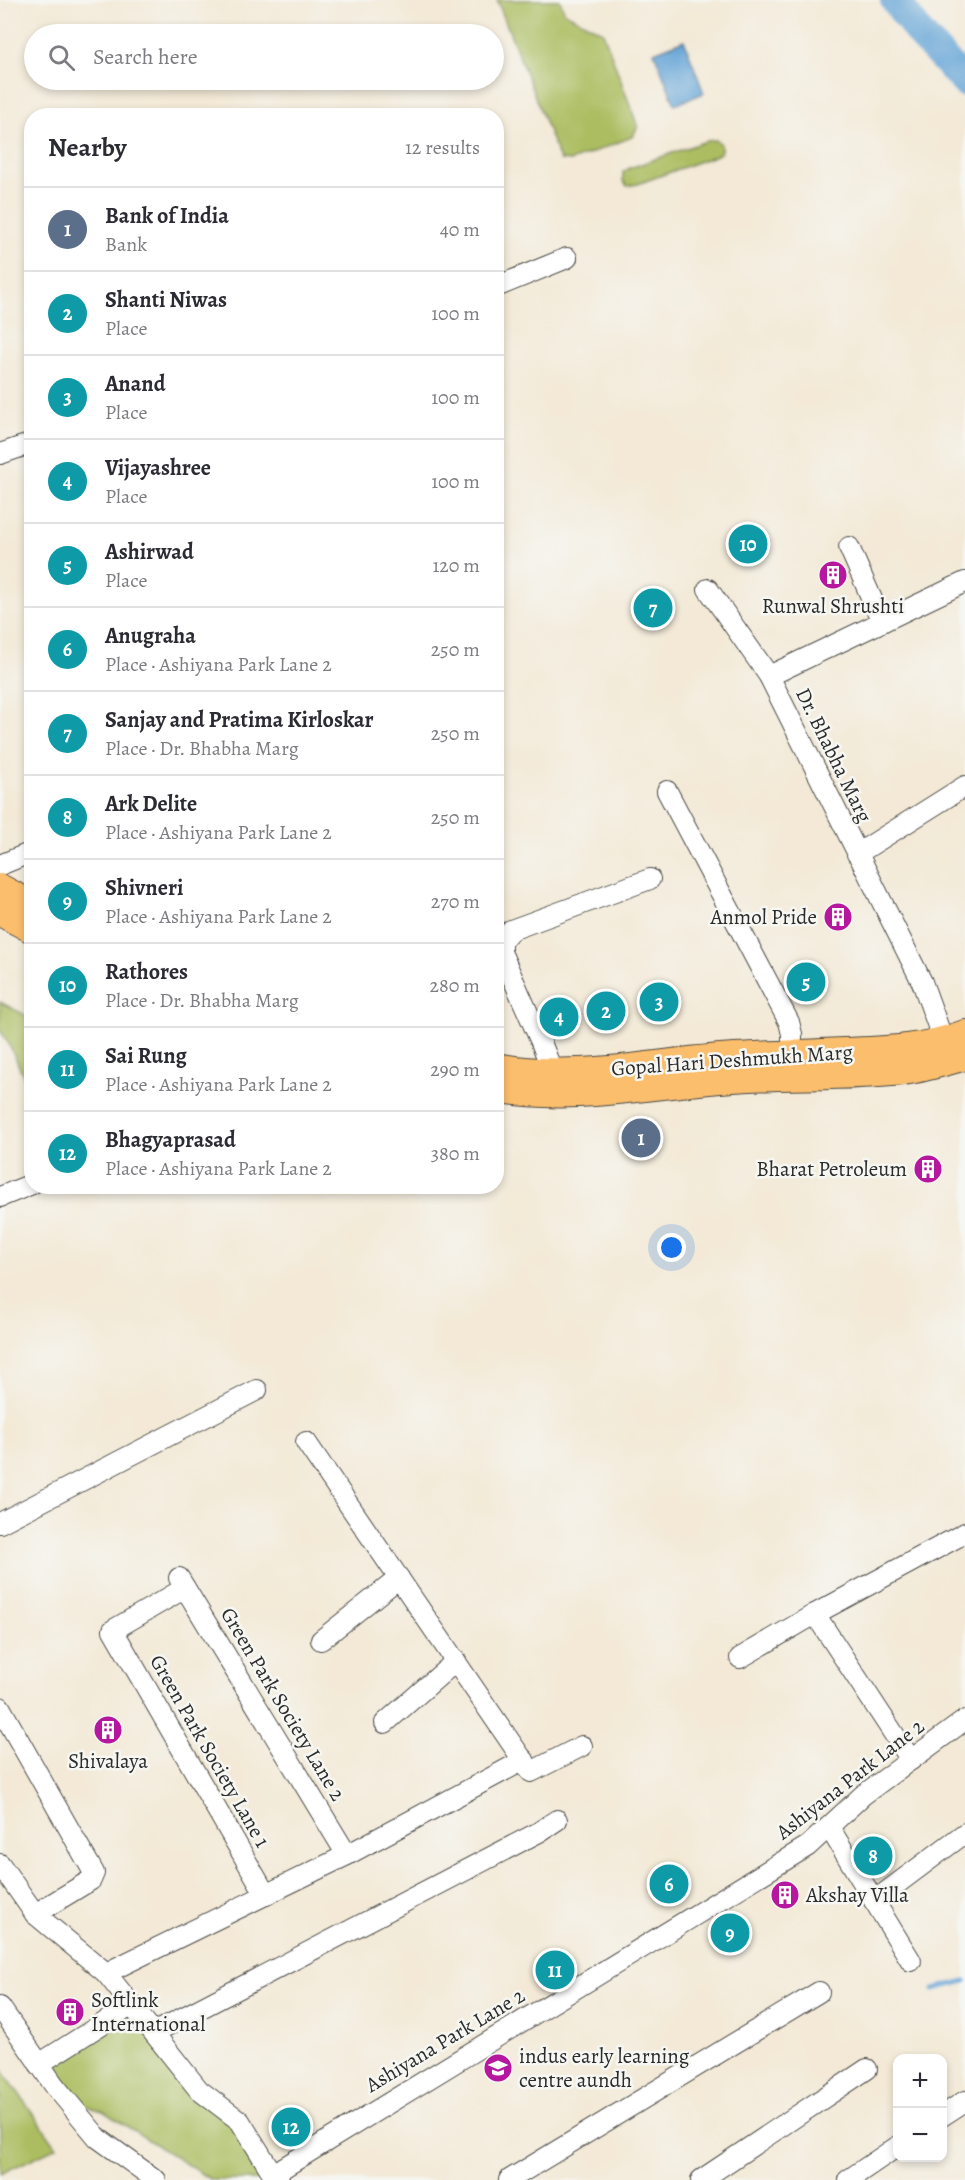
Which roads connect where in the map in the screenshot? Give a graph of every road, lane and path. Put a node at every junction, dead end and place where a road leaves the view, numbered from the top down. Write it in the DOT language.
graph roads {
  1 [pos="567,258"];
  2 [pos="504,284"];
  3 [pos="24,446"];
  4 [pos="0,454"];
  5 [pos="849,548"];
  6 [pos="965,582"];
  7 [pos="708,589"];
  8 [pos="882,622"];
  9 [pos="769,676"];
  10 [pos="965,786"];
  11 [pos="667,791"];
  12 [pos="857,854"];
  13 [pos="24,855"];
  14 [pos="0,865"];
  15 [pos="650,879"];
  16 [pos="0,887"];
  17 [pos="24,900"];
  18 [pos="0,913"];
  19 [pos="24,926"];
  20 [pos="504,938"];
  21 [pos="504,959"];
  22 [pos="954,1036"];
  23 [pos="792,1053"];
  24 [pos="965,1057"];
  25 [pos="835,1063"];
  26 [pos="504,1068"];
  27 [pos="541,1080"];
  28 [pos="504,1087"];
  29 [pos="24,1187"];
  30 [pos="0,1197"];
  31 [pos="257,1390"];
  32 [pos="306,1442"];
  33 [pos="0,1523"];
  34 [pos="965,1533"];
  35 [pos="399,1578"];
  36 [pos="182,1583"];
  37 [pos="815,1614"];
  38 [pos="321,1640"];
  39 [pos="740,1658"];
  40 [pos="456,1661"];
  41 [pos="0,1707"];
  42 [pos="965,1720"];
  43 [pos="385,1723"];
  44 [pos="582,1746"];
  45 [pos="524,1760"];
  46 [pos="911,1760"];
  47 [pos="557,1820"];
  48 [pos="829,1827"];
  49 [pos="965,1833"];
  50 [pos="347,1855"];
  51 [pos="0,1864"];
  52 [pos="266,1895"];
  53 [pos="874,1901"];
  54 [pos="35,1914"];
  55 [pos="911,1961"];
  56 [pos="106,1973"];
  57 [pos="819,1992"];
  58 [pos="132,2005"];
  59 [pos="0,2007"];
  60 [pos="155,2032"];
  61 [pos="39,2064"];
  62 [pos="867,2069"];
  63 [pos="965,2101"];
  64 [pos="947,2113"];
  65 [pos="893,2149"];
  66 [pos="276,2177"];
  67 [pos="156,2180"];
  68 [pos="509,2180"];
  69 [pos="701,2180"];
  70 [pos="848,2180"];
  1 -- 2 [label="street"];
  3 -- 4 [label="street"];
  5 -- 8 [label="street"];
  6 -- 8 [label="street"];
  7 -- 9 [label="street, Dr. Bhabha Marg"];
  8 -- 9 [label="street"];
  9 -- 12 [label="street, Dr. Bhabha Marg"];
  10 -- 12 [label="street, Dr. Bhabha Marg"];
  11 -- 23 [label="street"];
  12 -- 22 [label="street, Dr. Bhabha Marg"];
  13 -- 14 [label="street"];
  15 -- 20 [label="street"];
  16 -- 17 [label="main road"];
  18 -- 19 [label="main road"];
  21 -- 27 [label="street"];
  22 -- 25 [label="main road, Gopal Hari Deshmukh Marg"];
  23 -- 25 [label="main road, Gopal Hari Deshmukh Marg"];
  23 -- 27 [label="main road, Gopal Hari Deshmukh Marg"];
  24 -- 25 [label="main road, Gopal Hari Deshmukh Marg"];
  25 -- 27 [label="main road, Gopal Hari Deshmukh Marg"];
  26 -- 27 [label="main road, Gopal Hari Deshmukh Marg"];
  27 -- 28 [label="main road, Gopal Hari Deshmukh Marg"];
  29 -- 30 [label="street"];
  31 -- 33 [label="street"];
  32 -- 35 [label="street"];
  34 -- 37 [label="street"];
  35 -- 38 [label="street"];
  35 -- 40 [label="street"];
  36 -- 50 [label="street, Green Park Society Lane 2"];
  36 -- 52 [label="street, Green Park Society Lane 1"];
  37 -- 39 [label="street"];
  37 -- 46 [label="street"];
  40 -- 43 [label="street"];
  40 -- 45 [label="street"];
  41 -- 54 [label="street"];
  42 -- 46 [label="street, Ashiyana Park Lane 2"];
  44 -- 45 [label="street"];
  45 -- 50 [label="street"];
  46 -- 48 [label="street, Ashiyana Park Lane 2"];
  47 -- 60 [label="street"];
  48 -- 53 [label="street"];
  48 -- 66 [label="street, Ashiyana Park Lane 2"];
  49 -- 53 [label="street"];
  50 -- 52 [label="street"];
  51 -- 54 [label="street"];
  52 -- 56 [label="street"];
  53 -- 55 [label="street"];
  54 -- 56 [label="street"];
  56 -- 58 [label="street"];
  57 -- 68 [label="street"];
  58 -- 60 [label="street"];
  58 -- 61 [label="street"];
  59 -- 61 [label="street"];
  60 -- 66 [label="street"];
  61 -- 67 [label="street"];
  62 -- 69 [label="street"];
  63 -- 64 [label="street"];
  65 -- 70 [label="street"];
}
